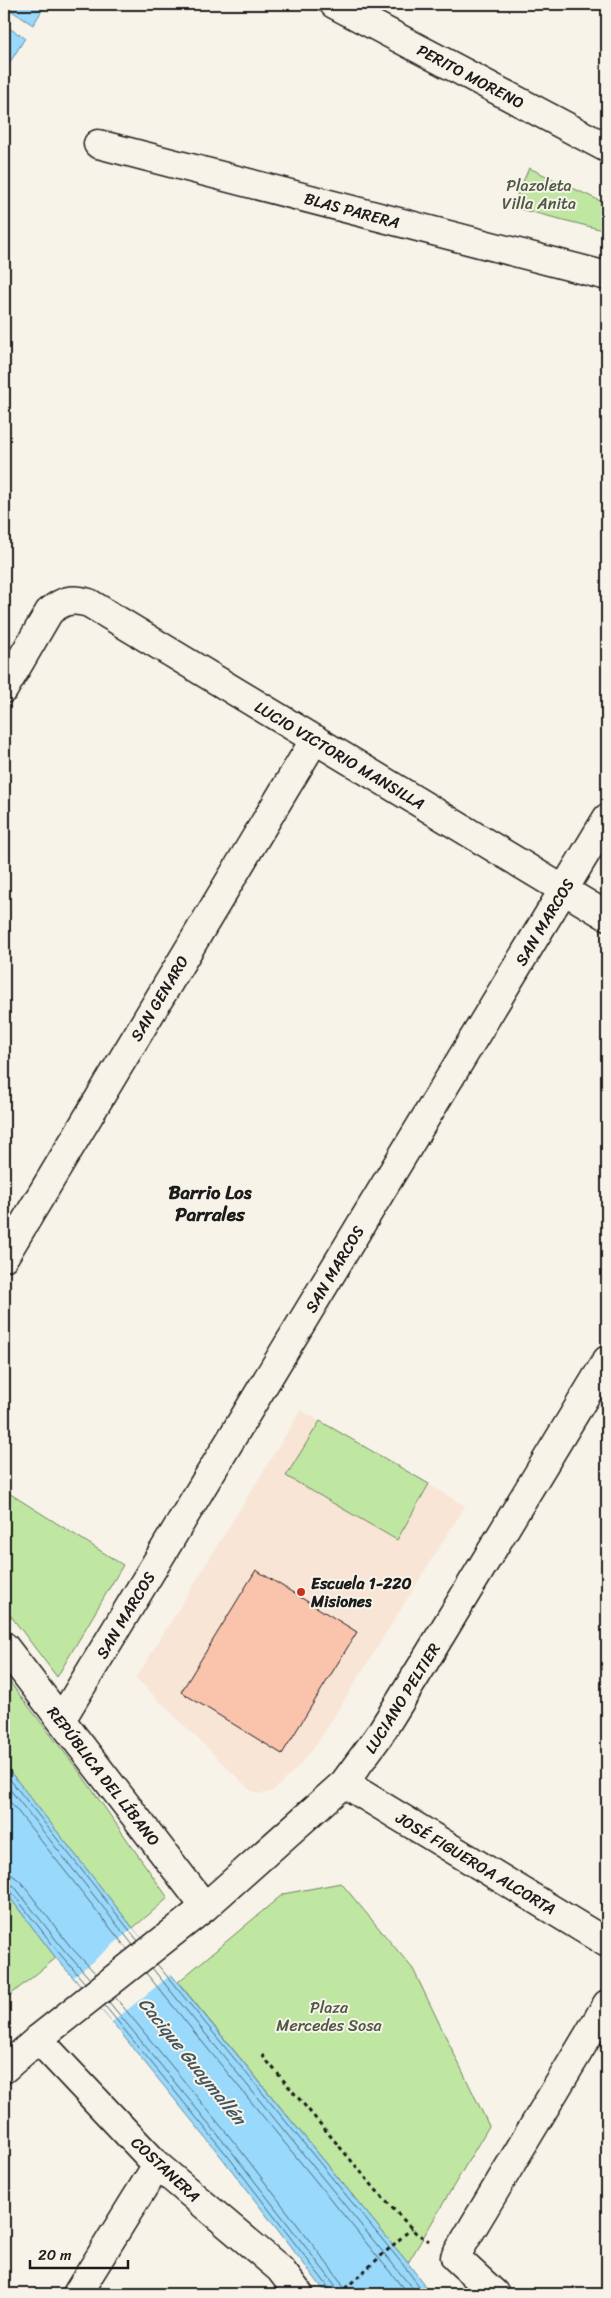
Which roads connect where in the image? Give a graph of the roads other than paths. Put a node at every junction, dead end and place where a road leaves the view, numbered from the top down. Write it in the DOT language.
graph roads {
  1 [pos="334,4"];
  2 [pos="98,144"];
  3 [pos="607,148"];
  4 [pos="607,276"];
  5 [pos="4,689"];
  6 [pos="315,739"];
  7 [pos="607,818"];
  8 [pos="564,890"];
  9 [pos="607,916"];
  10 [pos="4,1257"];
  11 [pos="607,1360"];
  12 [pos="4,1646"];
  13 [pos="61,1720"];
  14 [pos="344,1783"];
  15 [pos="205,1907"];
  16 [pos="607,1943"];
  17 [pos="607,2004"];
  18 [pos="38,2039"];
  19 [pos="4,2069"];
  20 [pos="157,2165"];
  21 [pos="77,2294"];
  22 [pos="299,2294"];
  23 [pos="495,2294"];
  1 -- 3 [label="street, PERITO MORENO"];
  2 -- 4 [label="street, BLAS PARERA"];
  5 -- 6 [label="street, LUCIO VICTORIO MANSILLA"];
  6 -- 8 [label="street, LUCIO VICTORIO MANSILLA"];
  6 -- 10 [label="street, SAN GENARO"];
  7 -- 8 [label="street, SAN MARCOS"];
  8 -- 9 [label="street, LUCIO VICTORIO MANSILLA"];
  8 -- 13 [label="street, SAN MARCOS"];
  11 -- 14 [label="street, LUCIANO PELTIER"];
  12 -- 13 [label="street, REPÚBLICA DEL LÍBANO"];
  13 -- 15 [label="street, REPÚBLICA DEL LÍBANO"];
  14 -- 15 [label="street, LUCIANO PELTIER"];
  14 -- 16 [label="street, JOSÉ FIGUEROA ALCORTA"];
  15 -- 18 [label="street, LUCIANO PELTIER"];
  17 -- 23 [label="street"];
  18 -- 19 [label="street, LUCIANO PELTIER"];
  18 -- 20 [label="street, COSTANERA"];
  20 -- 21 [label="street"];
  20 -- 22 [label="street, COSTANERA"];
}
